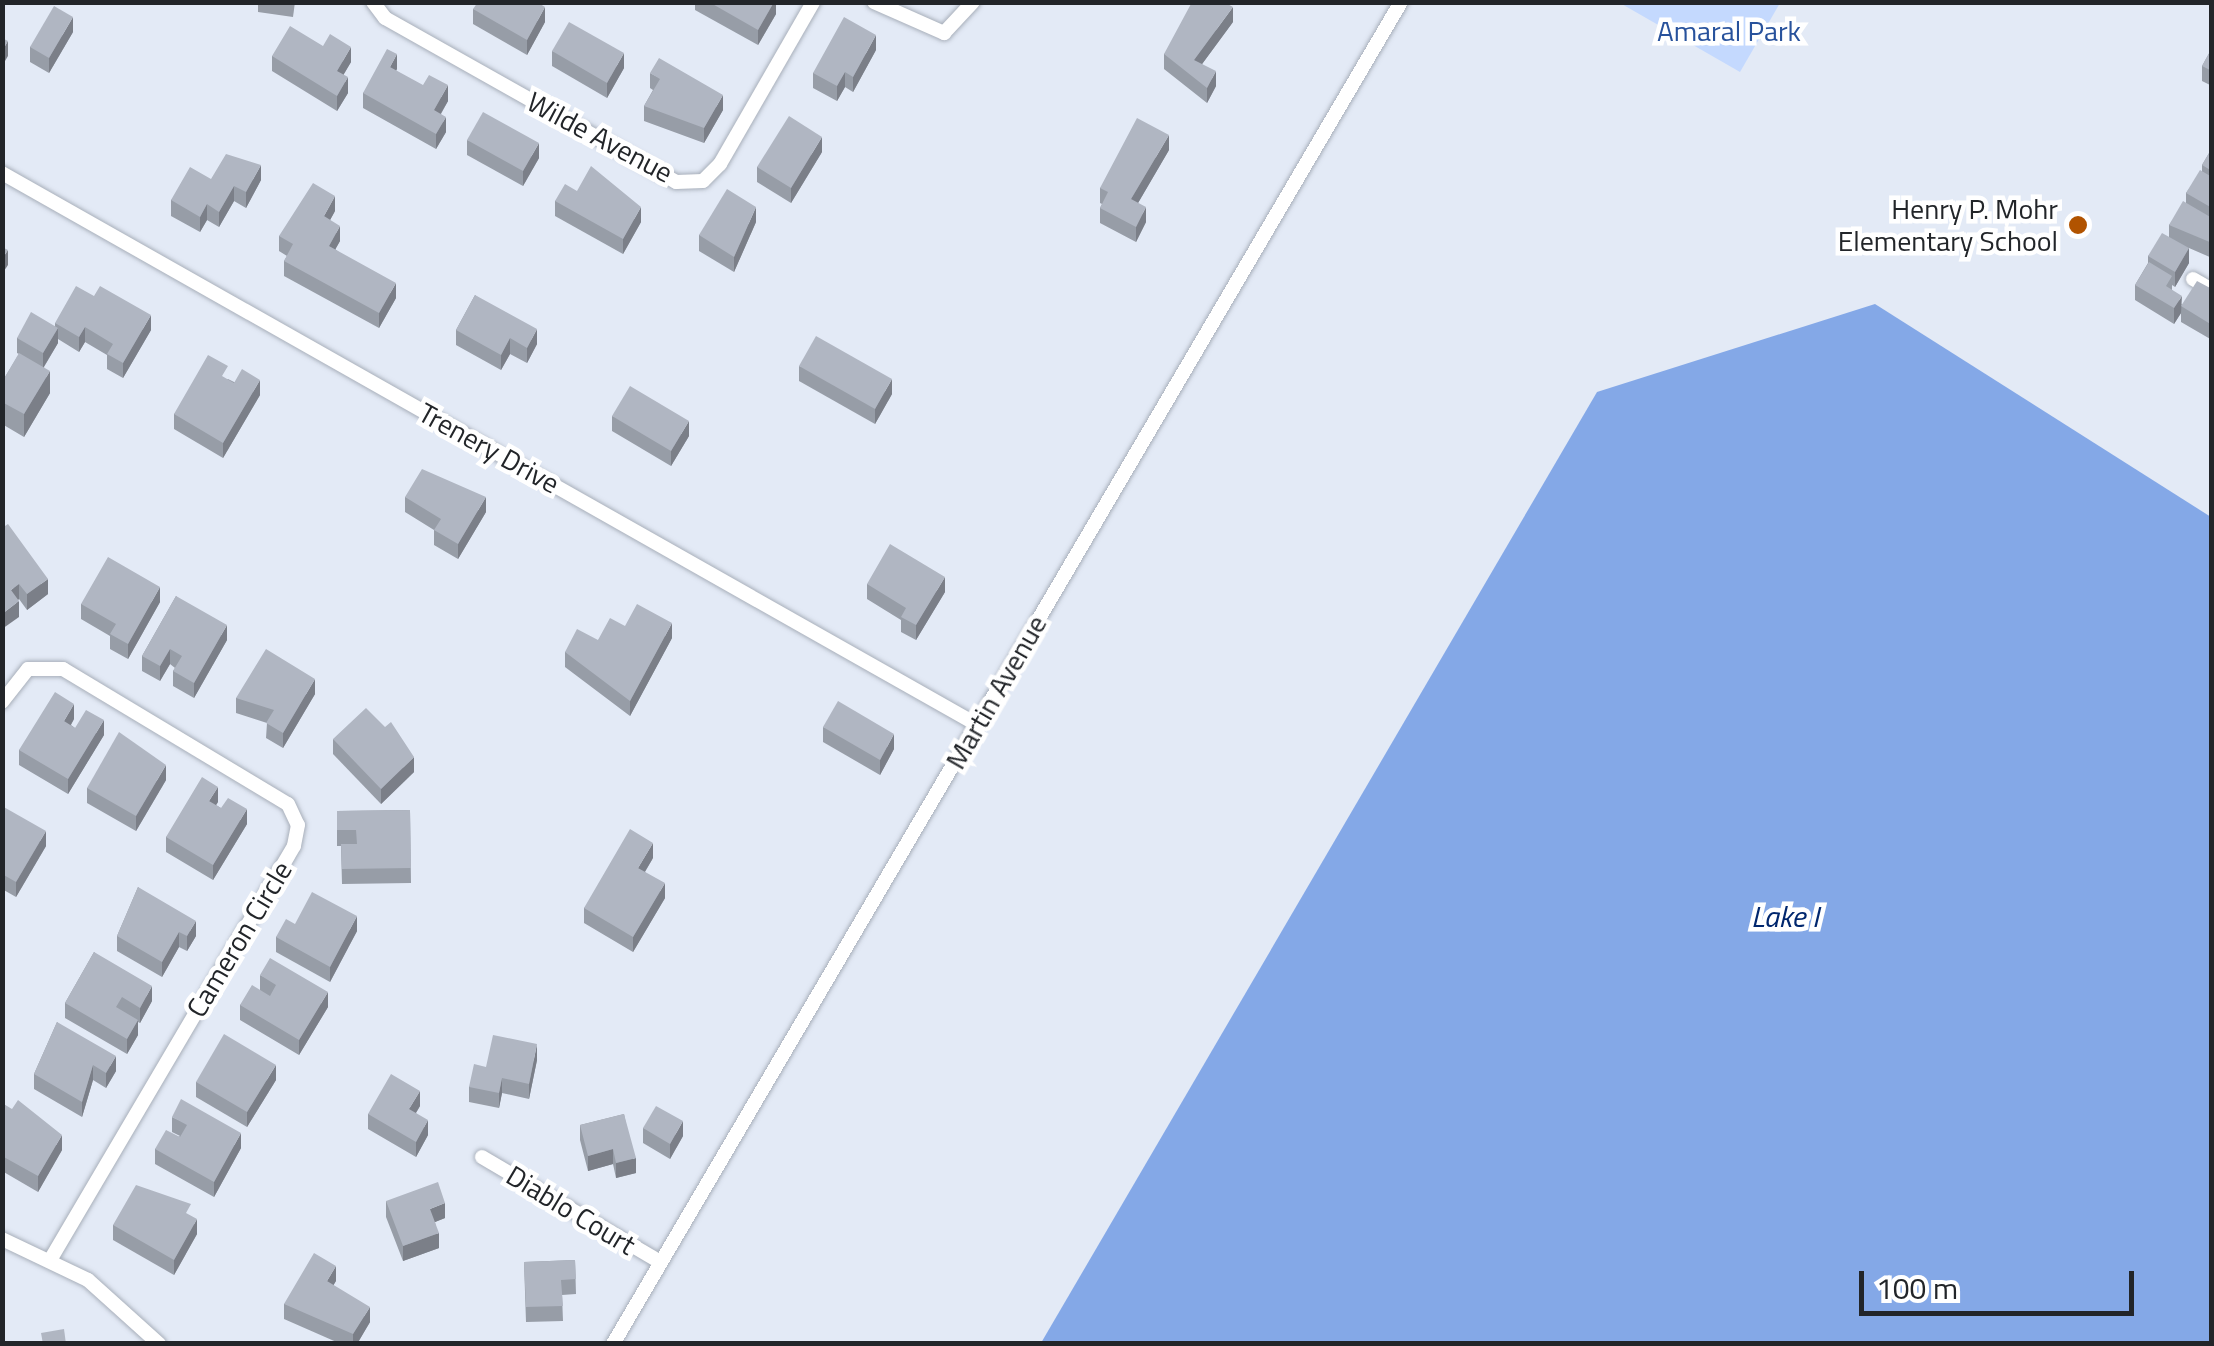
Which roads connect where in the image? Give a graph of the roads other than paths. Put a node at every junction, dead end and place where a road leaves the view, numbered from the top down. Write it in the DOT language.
graph roads {
  1 [pos="374,2"];
  2 [pos="813,2"];
  3 [pos="874,2"];
  4 [pos="973,2"];
  5 [pos="1401,2"];
  6 [pos="2,173"];
  7 [pos="2193,279"];
  8 [pos="2212,290"];
  9 [pos="2,702"];
  10 [pos="976,724"];
  11 [pos="482,1157"];
  12 [pos="2,1239"];
  13 [pos="50,1260"];
  14 [pos="660,1262"];
  15 [pos="160,1344"];
  16 [pos="613,1344"];
  1 -- 2 [label="street, Wilde Avenue"];
  3 -- 4 [label="street"];
  5 -- 10 [label="street, Martin Avenue"];
  6 -- 10 [label="street, Trenery Drive"];
  7 -- 8 [label="street"];
  9 -- 13 [label="street, Cameron Circle"];
  10 -- 14 [label="street, Martin Avenue"];
  11 -- 14 [label="street, Diablo Court"];
  12 -- 13 [label="street"];
  13 -- 15 [label="street"];
  14 -- 16 [label="street, Martin Avenue"];
}
